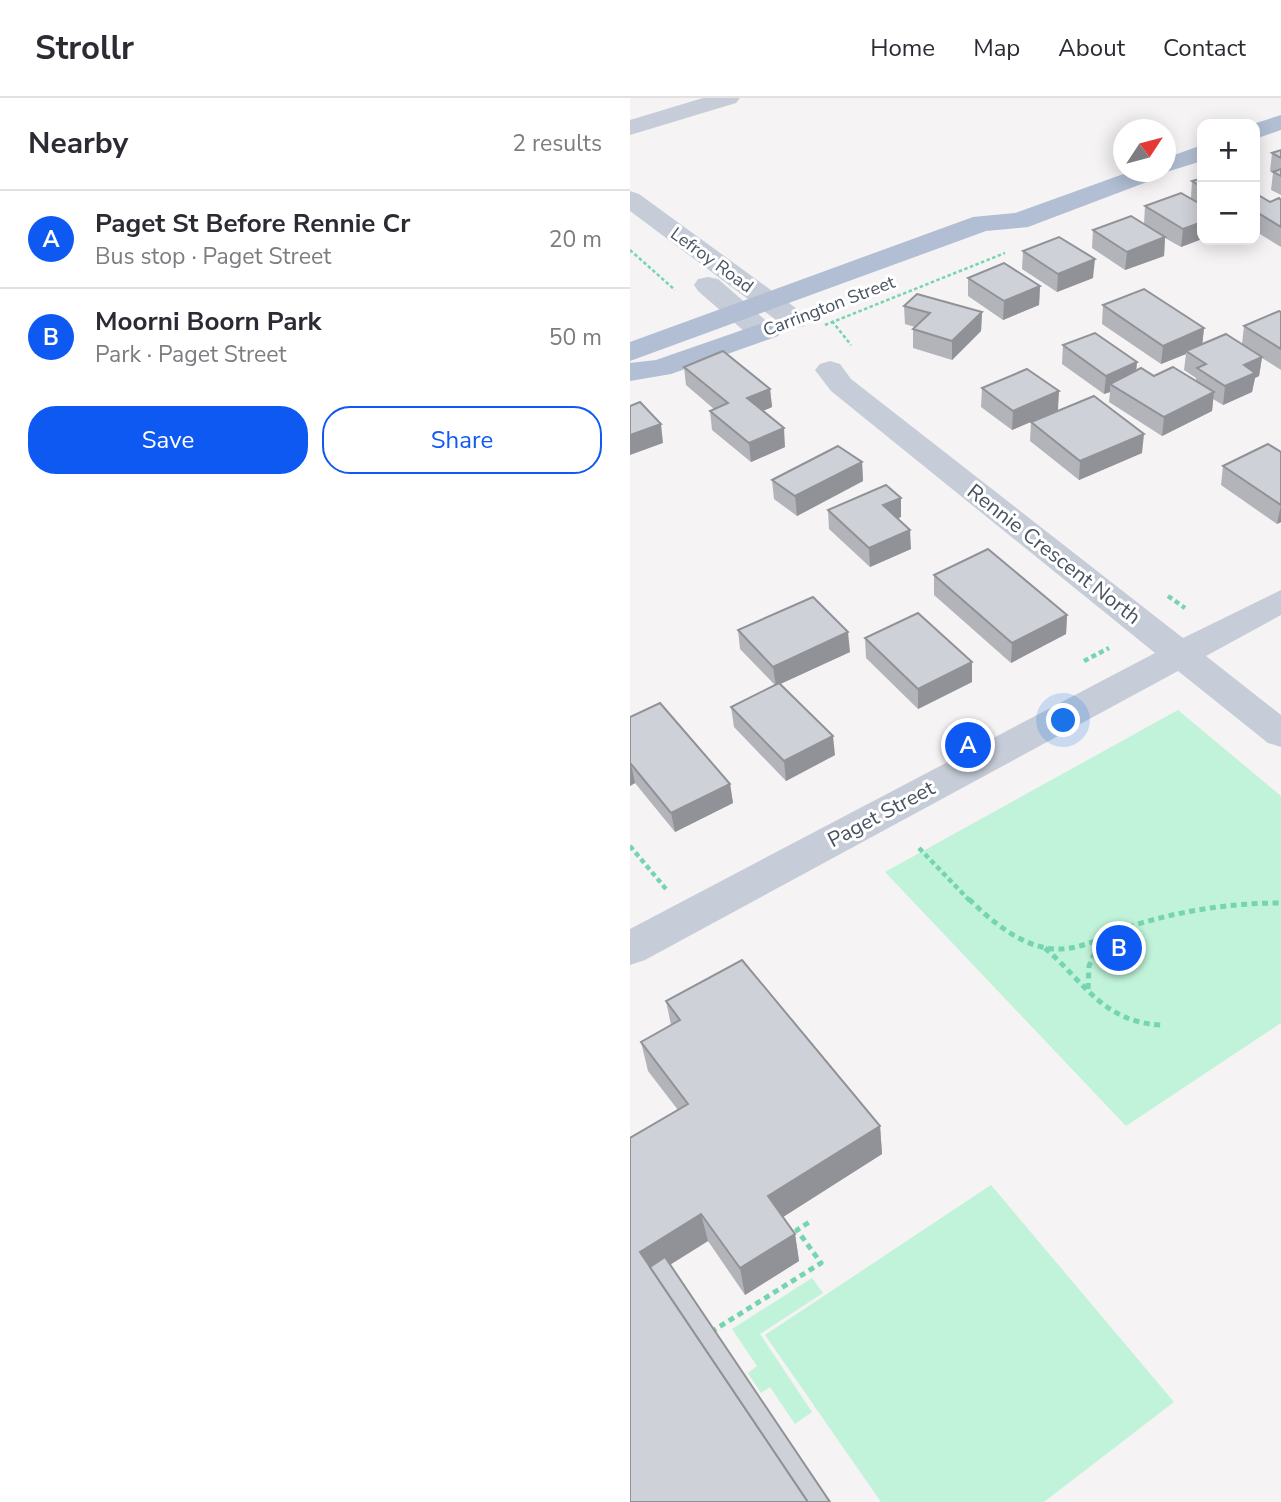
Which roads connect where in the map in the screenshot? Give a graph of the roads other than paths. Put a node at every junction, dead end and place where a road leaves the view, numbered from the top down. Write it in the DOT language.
graph roads {
  1 [pos="728,98"];
  2 [pos="1281,122"];
  3 [pos="630,128"];
  4 [pos="1260,130"];
  5 [pos="1197,154"];
  6 [pos="1176,162"];
  7 [pos="1124,182"];
  8 [pos="630,199"];
  9 [pos="630,221"];
  10 [pos="1019,221"];
  11 [pos="769,302"];
  12 [pos="738,312"];
  13 [pos="804,326"];
  14 [pos="762,332"];
  15 [pos="630,352"];
  16 [pos="844,362"];
  17 [pos="630,372"];
  18 [pos="1281,601"];
  19 [pos="1181,655"];
  20 [pos="1281,734"];
  21 [pos="632,944"];
  1 -- 3 [label="street"];
  2 -- 4 [label="main road"];
  5 -- 6 [label="main road"];
  7 -- 10 [label="main road, Carrington Street"];
  8 -- 11 [label="street, Lefroy Road"];
  9 -- 12 [label="street, Lefroy Road"];
  10 -- 11 [label="main road, Carrington Street"];
  10 -- 13 [label="main road, Carrington Street"];
  11 -- 12 [label="main road, Carrington Street"];
  11 -- 13 [label="street, Lefroy Road"];
  12 -- 14 [label="street, Lefroy Road"];
  12 -- 15 [label="main road, Carrington Street"];
  13 -- 14 [label="main road, Carrington Street"];
  14 -- 17 [label="main road, Carrington Street"];
  16 -- 19 [label="street, Rennie Crescent North"];
  18 -- 19 [label="street, Paget Street"];
  19 -- 20 [label="street, Rennie Crescent North"];
  19 -- 21 [label="street, Paget Street"];
}
